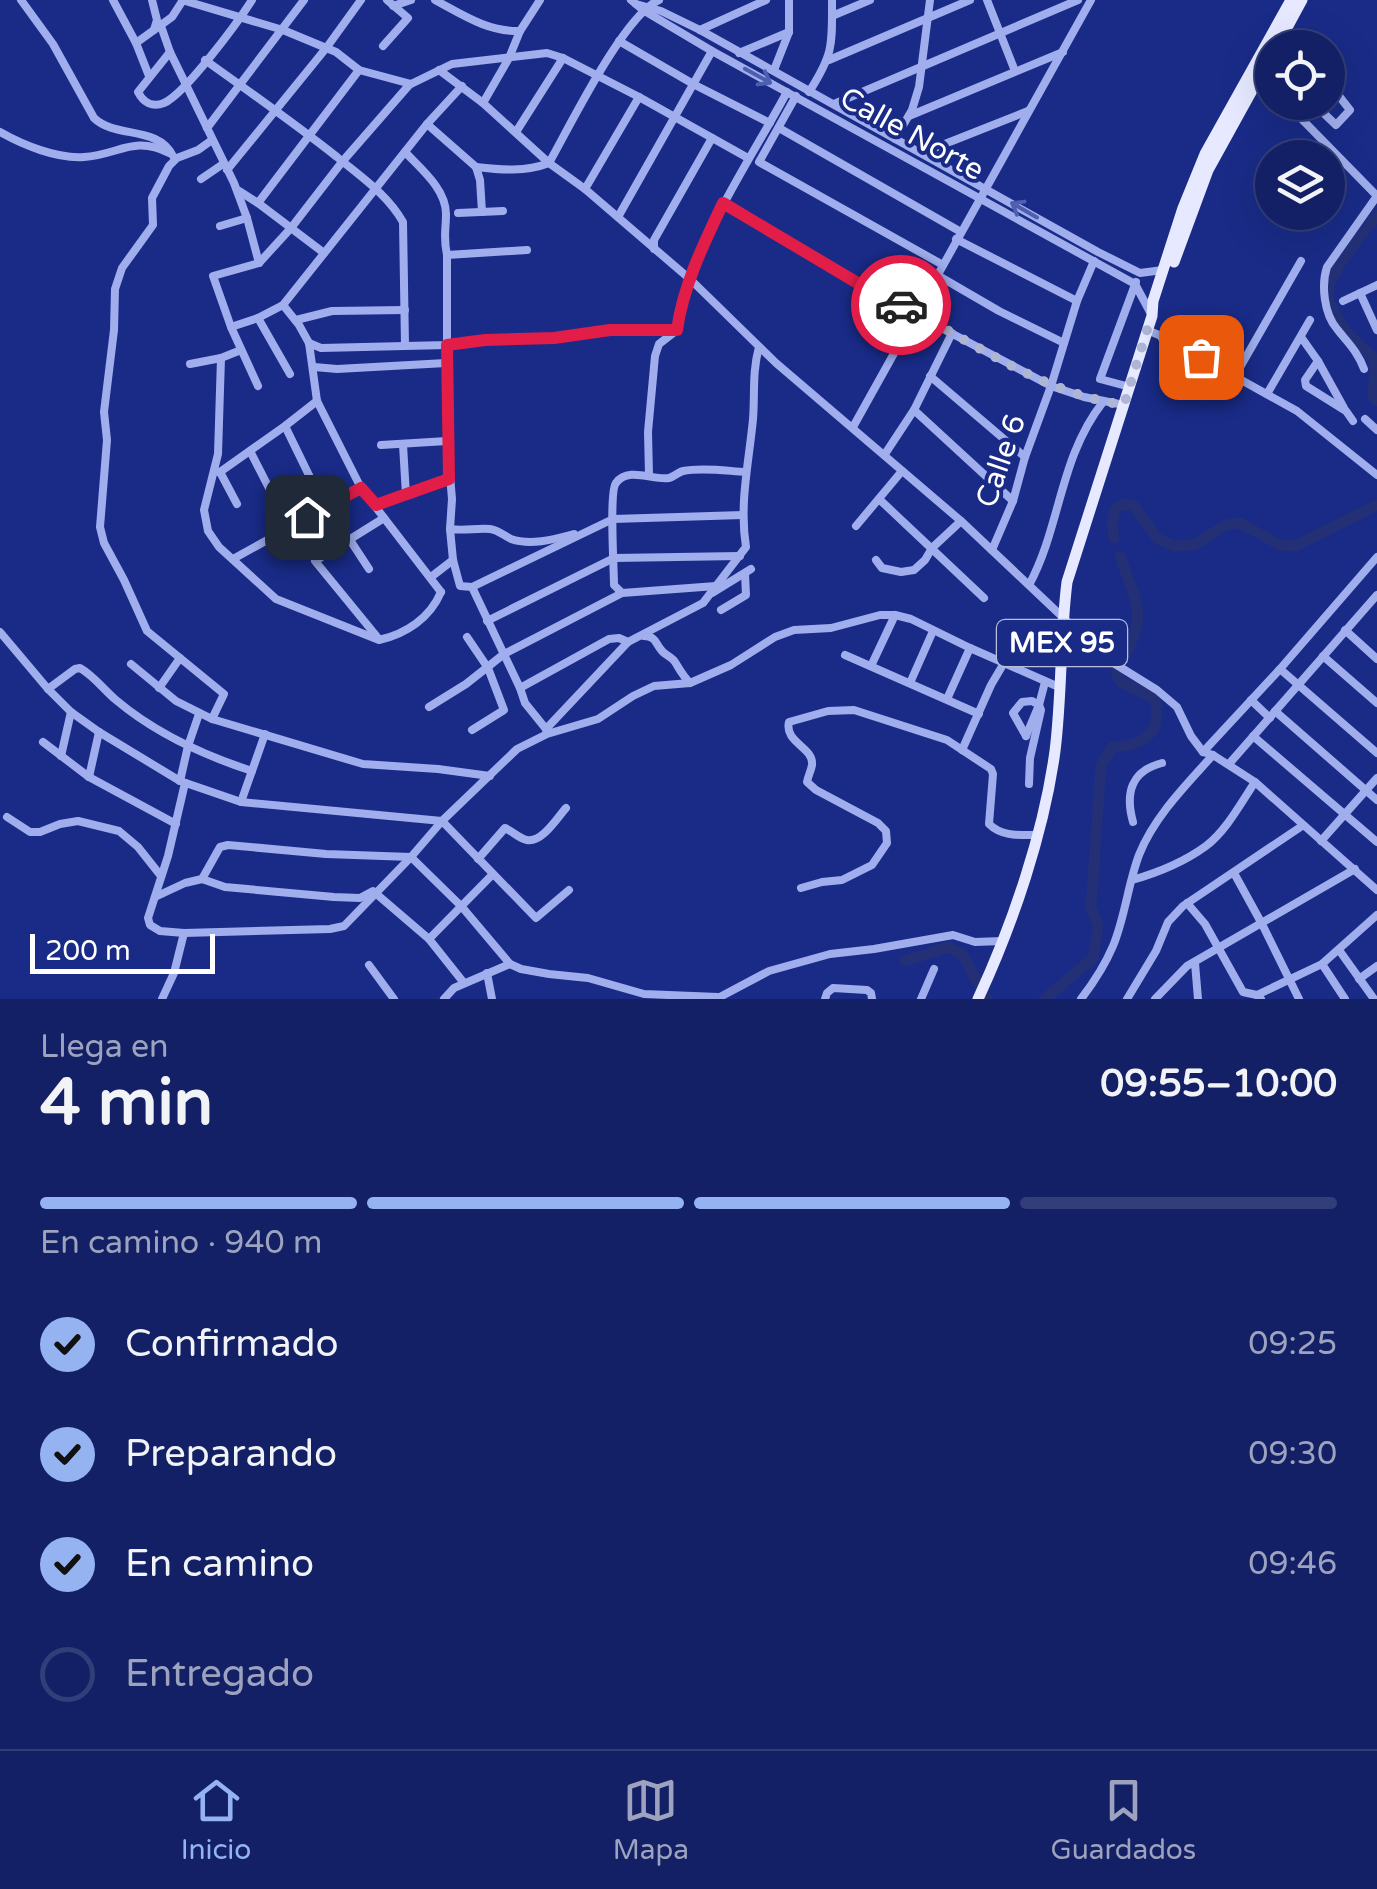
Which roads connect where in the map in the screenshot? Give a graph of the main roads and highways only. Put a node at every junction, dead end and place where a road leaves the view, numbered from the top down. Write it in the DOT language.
graph roads {
  1 [pos="1292,0"];
  2 [pos="1302,0"];
  3 [pos="1277,30"];
  4 [pos="1286,30"];
  5 [pos="1255,76"];
  6 [pos="1255,76"];
  7 [pos="1153,314"];
  8 [pos="978,999"];
  1 -- 3 [label="main road, MEX 95"];
  2 -- 4 [label="main road, MEX 95"];
  5 -- 7 [label="main road, MEX 95"];
  6 -- 7 [label="main road, MEX 95"];
  7 -- 8 [label="main road, MEX 95"];
}
